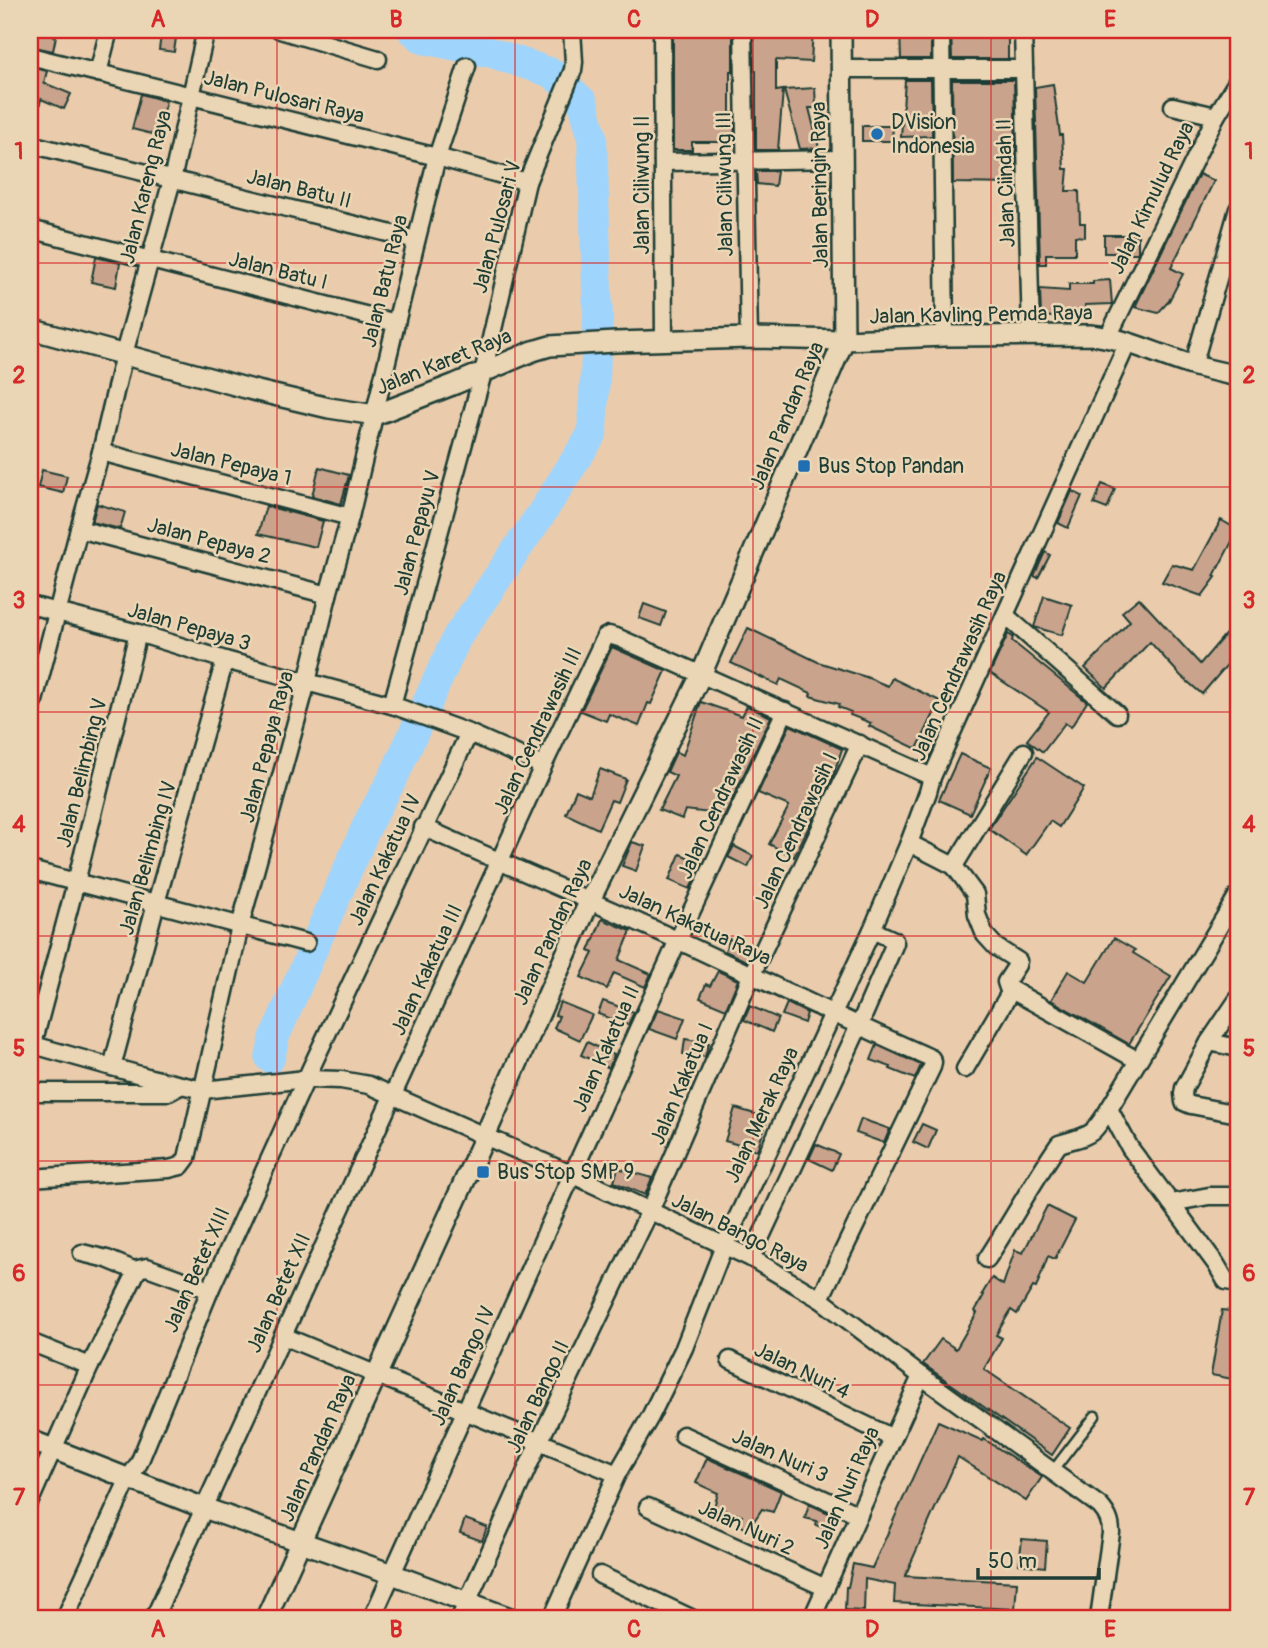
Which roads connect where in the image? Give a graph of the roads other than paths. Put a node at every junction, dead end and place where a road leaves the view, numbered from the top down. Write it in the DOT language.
graph roads {
  1 [pos="109,30"];
  2 [pos="206,30"];
  3 [pos="280,30"];
  4 [pos="572,30"];
  5 [pos="662,30"];
  6 [pos="743,30"];
  7 [pos="841,30"];
  8 [pos="941,30"];
  9 [pos="1023,30"];
  10 [pos="30,55"];
  11 [pos="378,59"];
  12 [pos="467,66"];
  13 [pos="841,69"];
  14 [pos="1024,69"];
  15 [pos="941,70"];
  16 [pos="98,73"];
  17 [pos="1238,80"];
  18 [pos="191,95"];
  19 [pos="1173,106"];
  20 [pos="1216,116"];
  21 [pos="30,144"];
  22 [pos="438,157"];
  23 [pos="842,159"];
  24 [pos="746,160"];
  25 [pos="663,162"];
  26 [pos="172,180"];
  27 [pos="527,182"];
  28 [pos="1238,209"];
  29 [pos="30,229"];
  30 [pos="416,240"];
  31 [pos="150,260"];
  32 [pos="396,323"];
  33 [pos="31,332"];
  34 [pos="1031,334"];
  35 [pos="945,336"];
  36 [pos="1108,337"];
  37 [pos="749,338"];
  38 [pos="664,340"];
  39 [pos="844,340"];
  40 [pos="1128,342"];
  41 [pos="124,354"];
  42 [pos="1194,366"];
  43 [pos="483,373"];
  44 [pos="1238,376"];
  45 [pos="375,415"];
  46 [pos="101,452"];
  47 [pos="350,516"];
  48 [pos="79,529"];
  49 [pos="328,595"];
  50 [pos="30,604"];
  51 [pos="58,612"];
  52 [pos="1005,615"];
  53 [pos="138,633"];
  54 [pos="225,660"];
  55 [pos="701,675"];
  56 [pos="307,682"];
  57 [pos="33,694"];
  58 [pos="392,705"];
  59 [pos="785,711"];
  60 [pos="1117,714"];
  61 [pos="30,716"];
  62 [pos="469,733"];
  63 [pos="860,744"];
  64 [pos="1024,752"];
  65 [pos="543,766"];
  66 [pos="932,777"];
  67 [pos="423,827"];
  68 [pos="909,843"];
  69 [pos="500,863"];
  70 [pos="954,866"];
  71 [pos="30,870"];
  72 [pos="76,882"];
  73 [pos="1238,895"];
  74 [pos="590,901"];
  75 [pos="156,903"];
  76 [pos="240,926"];
  77 [pos="872,930"];
  78 [pos="678,940"];
  79 [pos="306,943"];
  80 [pos="752,974"];
  81 [pos="1012,991"];
  82 [pos="1238,999"];
  83 [pos="846,1020"];
  84 [pos="1209,1042"];
  85 [pos="31,1044"];
  86 [pos="1238,1048"];
  87 [pos="1137,1060"];
  88 [pos="112,1067"];
  89 [pos="965,1069"];
  90 [pos="306,1079"];
  91 [pos="180,1086"];
  92 [pos="203,1090"];
  93 [pos="30,1091"];
  94 [pos="392,1096"];
  95 [pos="1109,1109"];
  96 [pos="1238,1114"];
  97 [pos="485,1136"];
  98 [pos="573,1175"];
  99 [pos="30,1178"];
  100 [pos="1238,1196"];
  101 [pos="1171,1203"];
  102 [pos="650,1211"];
  103 [pos="724,1245"];
  104 [pos="82,1253"];
  105 [pos="751,1258"];
  106 [pos="988,1259"];
  107 [pos="136,1271"];
  108 [pos="1232,1282"];
  109 [pos="210,1290"];
  110 [pos="820,1299"];
  111 [pos="283,1336"];
  112 [pos="30,1342"];
  113 [pos="730,1360"];
  114 [pos="90,1366"];
  115 [pos="377,1374"];
  116 [pos="921,1376"];
  117 [pos="465,1412"];
  118 [pos="1095,1416"];
  119 [pos="683,1435"];
  120 [pos="893,1438"];
  121 [pos="30,1440"];
  122 [pos="539,1442"];
  123 [pos="53,1450"];
  124 [pos="1052,1472"];
  125 [pos="617,1474"];
  126 [pos="129,1478"];
  127 [pos="30,1502"];
  128 [pos="648,1507"];
  129 [pos="204,1508"];
  130 [pos="859,1515"];
  131 [pos="301,1542"];
  132 [pos="391,1574"];
  133 [pos="600,1575"];
  134 [pos="826,1588"];
  135 [pos="464,1610"];
  136 [pos="65,1618"];
  137 [pos="154,1618"];
  138 [pos="266,1618"];
  139 [pos="372,1618"];
  140 [pos="510,1618"];
  141 [pos="552,1618"];
  142 [pos="691,1618"];
  143 [pos="812,1618"];
  144 [pos="1099,1618"];
  1 -- 16 [label="street"];
  2 -- 18 [label="street, Jalan Kareng Raya"];
  3 -- 11 [label="street"];
  4 -- 27 [label="street, Jalan Pulosari V"];
  5 -- 25 [label="street, Jalan Ciliwung II"];
  6 -- 24 [label="street, Jalan Ciliwung III"];
  7 -- 13 [label="street, Jalan Beringin Raya"];
  8 -- 15 [label="street"];
  9 -- 14 [label="street, Jalan Ciindah II"];
  10 -- 16 [label="street, Jalan Pulosari Raya"];
  12 -- 22 [label="street, Jalan Batu Raya"];
  13 -- 15 [label="street"];
  13 -- 23 [label="street, Jalan Beringin Raya"];
  14 -- 15 [label="street"];
  14 -- 34 [label="street, Jalan Ciindah II"];
  15 -- 35 [label="street"];
  16 -- 18 [label="street, Jalan Pulosari Raya"];
  17 -- 20 [label="street, Jalan Kimulud Raya"];
  18 -- 22 [label="street, Jalan Pulosari Raya"];
  18 -- 26 [label="street, Jalan Kareng Raya"];
  19 -- 20 [label="street"];
  20 -- 36 [label="street, Jalan Kimulud Raya"];
  21 -- 26 [label="street, Jalan Batu II"];
  22 -- 27 [label="street, Jalan Pulosari Raya"];
  22 -- 30 [label="street, Jalan Batu Raya"];
  23 -- 24 [label="street"];
  23 -- 39 [label="street, Jalan Beringin Raya"];
  24 -- 25 [label="street"];
  24 -- 37 [label="street, Jalan Ciliwung III"];
  25 -- 38 [label="street, Jalan Ciliwung II"];
  26 -- 30 [label="street, Jalan Batu II"];
  26 -- 31 [label="street, Jalan Kareng Raya"];
  27 -- 43 [label="street, Jalan Pulosari V"];
  28 -- 42 [label="street"];
  29 -- 31 [label="street, Jalan Batu I"];
  30 -- 32 [label="street, Jalan Batu Raya"];
  31 -- 32 [label="street, Jalan Batu I"];
  31 -- 41 [label="street, Jalan Kareng Raya"];
  32 -- 45 [label="street, Jalan Batu Raya"];
  33 -- 41 [label="street, Jalan Karet Raya"];
  34 -- 35 [label="street, Jalan Kavling Pemda Raya"];
  34 -- 36 [label="street, Jalan Kavling Pemda Raya"];
  35 -- 39 [label="street, Jalan Kavling Pemda Raya"];
  36 -- 40 [label="street, Jalan Kavling Pemda Raya"];
  37 -- 38 [label="street, Jalan Karet Raya"];
  37 -- 39 [label="street, Jalan Karet Raya"];
  38 -- 43 [label="street, Jalan Karet Raya"];
  39 -- 55 [label="street, Jalan Pandan Raya"];
  40 -- 42 [label="street, Jalan Kavling Pemda Raya"];
  40 -- 52 [label="street, Jalan Cendrawasih Raya"];
  41 -- 45 [label="street, Jalan Karet Raya"];
  41 -- 46 [label="street, Jalan Kareng Raya"];
  42 -- 44 [label="street, Jalan Kavling Pemda Raya"];
  43 -- 45 [label="street, Jalan Karet Raya"];
  43 -- 58 [label="street, Jalan Pepayu V"];
  45 -- 47 [label="street, Jalan Pepaya Raya"];
  46 -- 47 [label="street, Jalan Pepaya 1"];
  46 -- 48 [label="street, Jalan Kareng Raya"];
  47 -- 49 [label="street, Jalan Pepaya Raya"];
  48 -- 49 [label="street, Jalan Pepaya 2"];
  48 -- 51 [label="street, Jalan Kareng Raya"];
  49 -- 56 [label="street, Jalan Pepaya Raya"];
  50 -- 51 [label="street, Jalan Pepaya 3"];
  51 -- 53 [label="street, Jalan Pepaya 3"];
  51 -- 57 [label="street, Jalan Kareng Raya"];
  52 -- 60 [label="street"];
  52 -- 66 [label="street, Jalan Cendrawasih Raya"];
  53 -- 54 [label="street, Jalan Pepaya 3"];
  53 -- 72 [label="street, Jalan Belimbing V"];
  54 -- 56 [label="street, Jalan Pepaya 3"];
  54 -- 75 [label="street, Jalan Belimbing IV"];
  55 -- 59 [label="street, Jalan Cendrawasih Raya"];
  55 -- 65 [label="street, Jalan Cendrawasih III"];
  55 -- 74 [label="street, Jalan Pandan Raya"];
  56 -- 58 [label="street, Jalan Pepaya 3"];
  56 -- 76 [label="street, Jalan Pepaya Raya"];
  57 -- 61 [label="street, Jalan Kareng Raya"];
  58 -- 62 [label="street, Jalan Pepaya 3"];
  59 -- 63 [label="street, Jalan Cendrawasih Raya"];
  59 -- 78 [label="street, Jalan Cendrawasih II"];
  62 -- 65 [label="street"];
  62 -- 67 [label="street, Jalan Kakatua IV"];
  63 -- 66 [label="street, Jalan Cendrawasih Raya"];
  63 -- 80 [label="street, Jalan Cendrawasih I"];
  64 -- 70 [label="street"];
  65 -- 69 [label="street, Jalan Cendrawasih III"];
  66 -- 68 [label="street, Jalan Merak Raya"];
  67 -- 69 [label="street, Jalan Kakatua Raya"];
  67 -- 90 [label="street, Jalan Kakatua IV"];
  68 -- 70 [label="street"];
  68 -- 77 [label="street, Jalan Merak Raya"];
  69 -- 74 [label="street, Jalan Kakatua Raya"];
  69 -- 94 [label="street, Jalan Kakatua III"];
  70 -- 81 [label="street"];
  71 -- 72 [label="street"];
  72 -- 75 [label="street"];
  72 -- 85 [label="street, Jalan Belimbing V"];
  73 -- 87 [label="street"];
  74 -- 78 [label="street, Jalan Kakatua Raya"];
  74 -- 97 [label="street, Jalan Pandan Raya"];
  75 -- 76 [label="street"];
  75 -- 88 [label="street, Jalan Belimbing IV"];
  76 -- 79 [label="street"];
  76 -- 92 [label="street, Jalan Pepaya Raya"];
  77 -- 83 [label="street, Jalan Merak Raya"];
  77 -- 83 [label="street"];
  78 -- 80 [label="street, Jalan Kakatua Raya"];
  78 -- 98 [label="street, Jalan Kakatua II"];
  80 -- 83 [label="street, Jalan Kakatua Raya"];
  80 -- 102 [label="street, Jalan Kakatua I"];
  81 -- 87 [label="street"];
  81 -- 89 [label="street"];
  82 -- 84 [label="street"];
  83 -- 103 [label="street, Jalan Merak Raya"];
  83 -- 105 [label="street"];
  83 -- 110 [label="street, Jalan Kakatua Raya"];
  84 -- 86 [label="street"];
  84 -- 96 [label="street"];
  85 -- 88 [label="street"];
  87 -- 95 [label="street"];
  88 -- 91 [label="street"];
  90 -- 92 [label="street, Jalan Bango Raya"];
  90 -- 94 [label="street, Jalan Bango Raya"];
  90 -- 109 [label="street, Jalan Betet XIII"];
  91 -- 92 [label="street, Jalan Bango Raya"];
  91 -- 93 [label="street"];
  92 -- 99 [label="street, Jalan Pepaya Raya"];
  94 -- 97 [label="street, Jalan Bango Raya"];
  94 -- 111 [label="street, Jalan Betet XII"];
  95 -- 101 [label="street"];
  95 -- 106 [label="street"];
  97 -- 98 [label="street, Jalan Bango Raya"];
  97 -- 115 [label="street, Jalan Pandan Raya"];
  98 -- 102 [label="street, Jalan Bango Raya"];
  98 -- 117 [label="street, Jalan Bango IV"];
  100 -- 101 [label="street"];
  101 -- 108 [label="street"];
  102 -- 103 [label="street, Jalan Bango Raya"];
  102 -- 122 [label="street, Jalan Bango II"];
  103 -- 105 [label="street, Jalan Bango Raya"];
  103 -- 125 [label="street, Jalan Merak Raya"];
  104 -- 107 [label="street"];
  105 -- 110 [label="street, Jalan Bango Raya"];
  107 -- 109 [label="street"];
  107 -- 114 [label="street"];
  109 -- 126 [label="street, Jalan Betet XIII"];
  110 -- 116 [label="street, Jalan Bango Raya"];
  111 -- 115 [label="street"];
  111 -- 129 [label="street, Jalan Betet XII"];
  112 -- 114 [label="street"];
  113 -- 120 [label="street, Jalan Nuri 4"];
  114 -- 123 [label="street"];
  115 -- 117 [label="street"];
  115 -- 131 [label="street, Jalan Pandan Raya"];
  116 -- 120 [label="street, Jalan Nuri Raya"];
  116 -- 124 [label="street, Jalan Bango Raya"];
  117 -- 122 [label="street"];
  117 -- 132 [label="street, Jalan Bango IV"];
  118 -- 124 [label="lane"];
  119 -- 130 [label="street, Jalan Nuri 3"];
  120 -- 130 [label="street, Jalan Nuri Raya"];
  121 -- 123 [label="street, Jalan Pandan Raya"];
  122 -- 125 [label="street"];
  122 -- 135 [label="street, Jalan Bango II"];
  123 -- 126 [label="street, Jalan Pandan Raya"];
  123 -- 127 [label="street"];
  124 -- 144 [label="street, Jalan Bango Raya"];
  125 -- 141 [label="street, Jalan Merak Raya"];
  126 -- 129 [label="street, Jalan Pandan Raya"];
  126 -- 136 [label="street, Jalan Betet XIII"];
  128 -- 134 [label="street, Jalan Nuri 2"];
  129 -- 131 [label="street, Jalan Pandan Raya"];
  129 -- 137 [label="street, Jalan Betet XII"];
  130 -- 134 [label="street, Jalan Nuri Raya"];
  131 -- 132 [label="street, Jalan Pandan Raya"];
  131 -- 138 [label="street, Jalan Pandan Raya"];
  132 -- 135 [label="street, Jalan Pandan Raya"];
  132 -- 139 [label="street, Jalan Bango IV"];
  133 -- 142 [label="street"];
  134 -- 143 [label="street, Jalan Nuri Raya"];
  135 -- 140 [label="street, Jalan Pandan Raya"];
}
